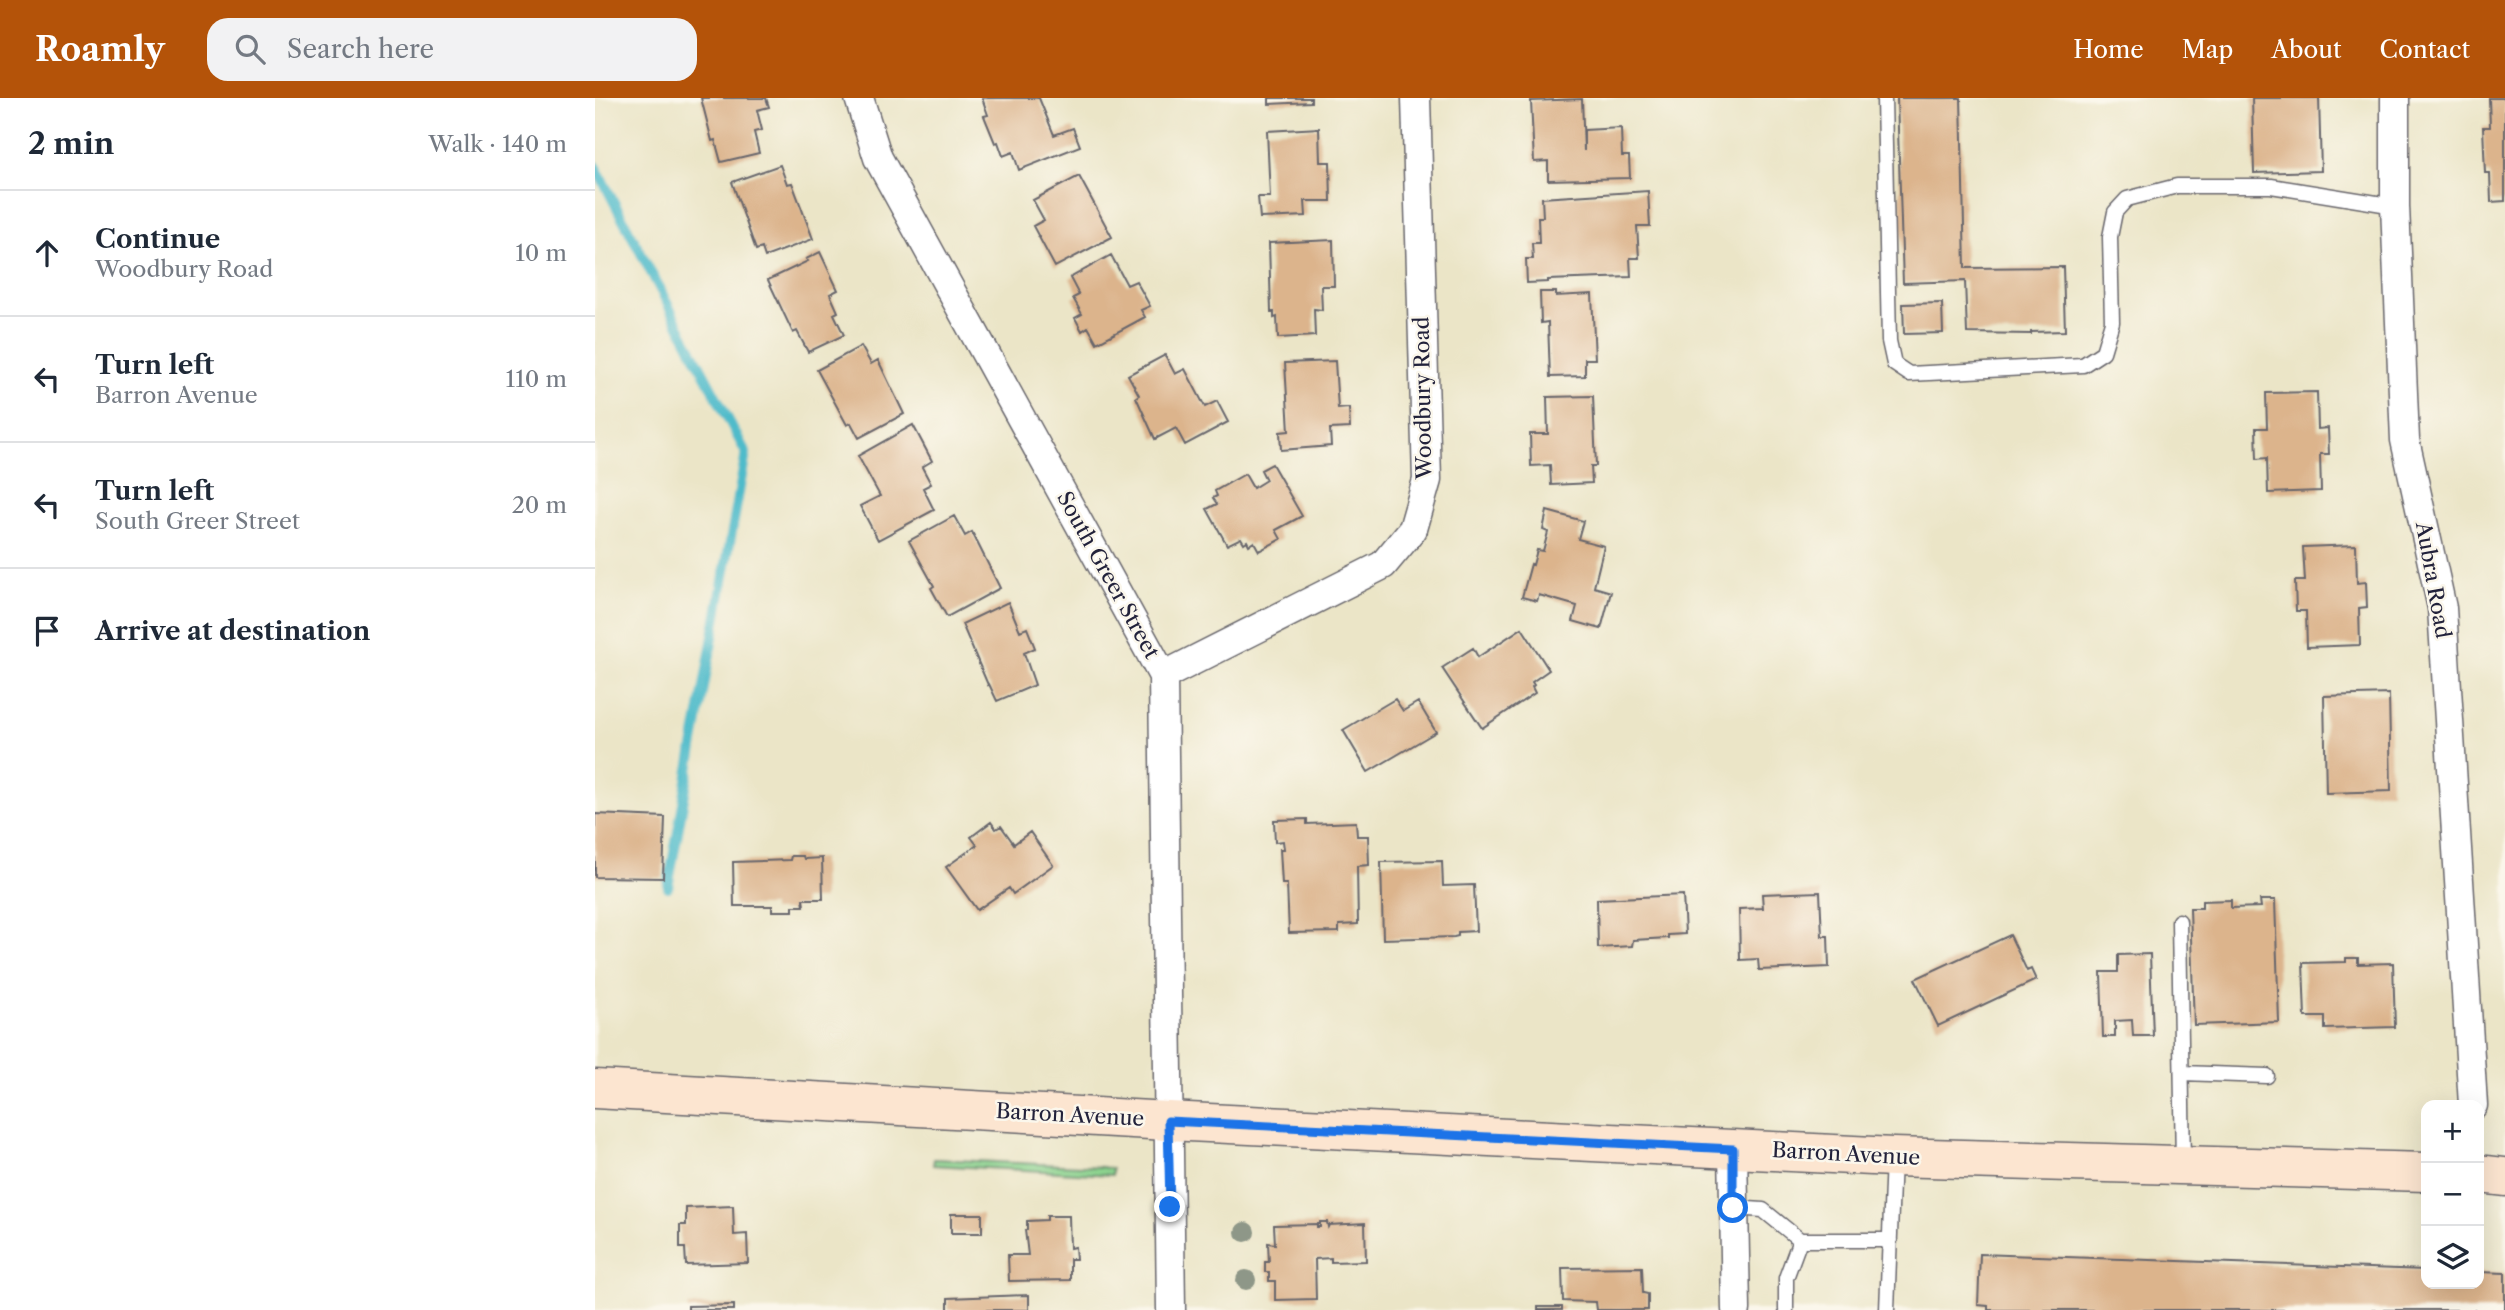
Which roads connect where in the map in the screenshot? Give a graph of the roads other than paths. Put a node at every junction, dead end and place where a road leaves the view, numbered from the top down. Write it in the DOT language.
graph roads {
  1 [pos="859,98"];
  2 [pos="1416,98"];
  3 [pos="1884,98"];
  4 [pos="2395,98"];
  5 [pos="2395,206"];
  6 [pos="1164,676"];
  7 [pos="2179,921"];
  8 [pos="2182,1073"];
  9 [pos="2267,1076"];
  10 [pos="595,1089"];
  11 [pos="2473,1100"];
  12 [pos="1168,1121"];
  13 [pos="1733,1149"];
  14 [pos="1893,1157"];
  15 [pos="2183,1165"];
  16 [pos="2421,1172"];
  17 [pos="2484,1175"];
  18 [pos="2505,1177"];
  19 [pos="1733,1208"];
  20 [pos="1800,1240"];
  21 [pos="1890,1240"];
  22 [pos="1171,1310"];
  23 [pos="1736,1310"];
  24 [pos="1786,1310"];
  25 [pos="1887,1310"];
  1 -- 6 [label="street, South Greer Street"];
  2 -- 6 [label="street, Woodbury Road"];
  3 -- 5 [label="lane"];
  4 -- 5 [label="street, Aubra Road"];
  5 -- 11 [label="street, Aubra Road"];
  6 -- 12 [label="street, South Greer Street"];
  7 -- 8 [label="lane"];
  8 -- 9 [label="lane"];
  8 -- 15 [label="lane"];
  10 -- 12 [label="main road, Barron Avenue"];
  12 -- 13 [label="main road, Barron Avenue"];
  12 -- 22 [label="street, South Greer Street"];
  13 -- 14 [label="main road, Barron Avenue"];
  13 -- 19 [label="street"];
  14 -- 15 [label="main road, Barron Avenue"];
  14 -- 21 [label="lane"];
  15 -- 16 [label="main road, Barron Avenue"];
  17 -- 18 [label="main road"];
  19 -- 20 [label="lane"];
  19 -- 23 [label="street"];
  20 -- 21 [label="lane"];
  20 -- 24 [label="lane"];
  21 -- 25 [label="lane"];
}
